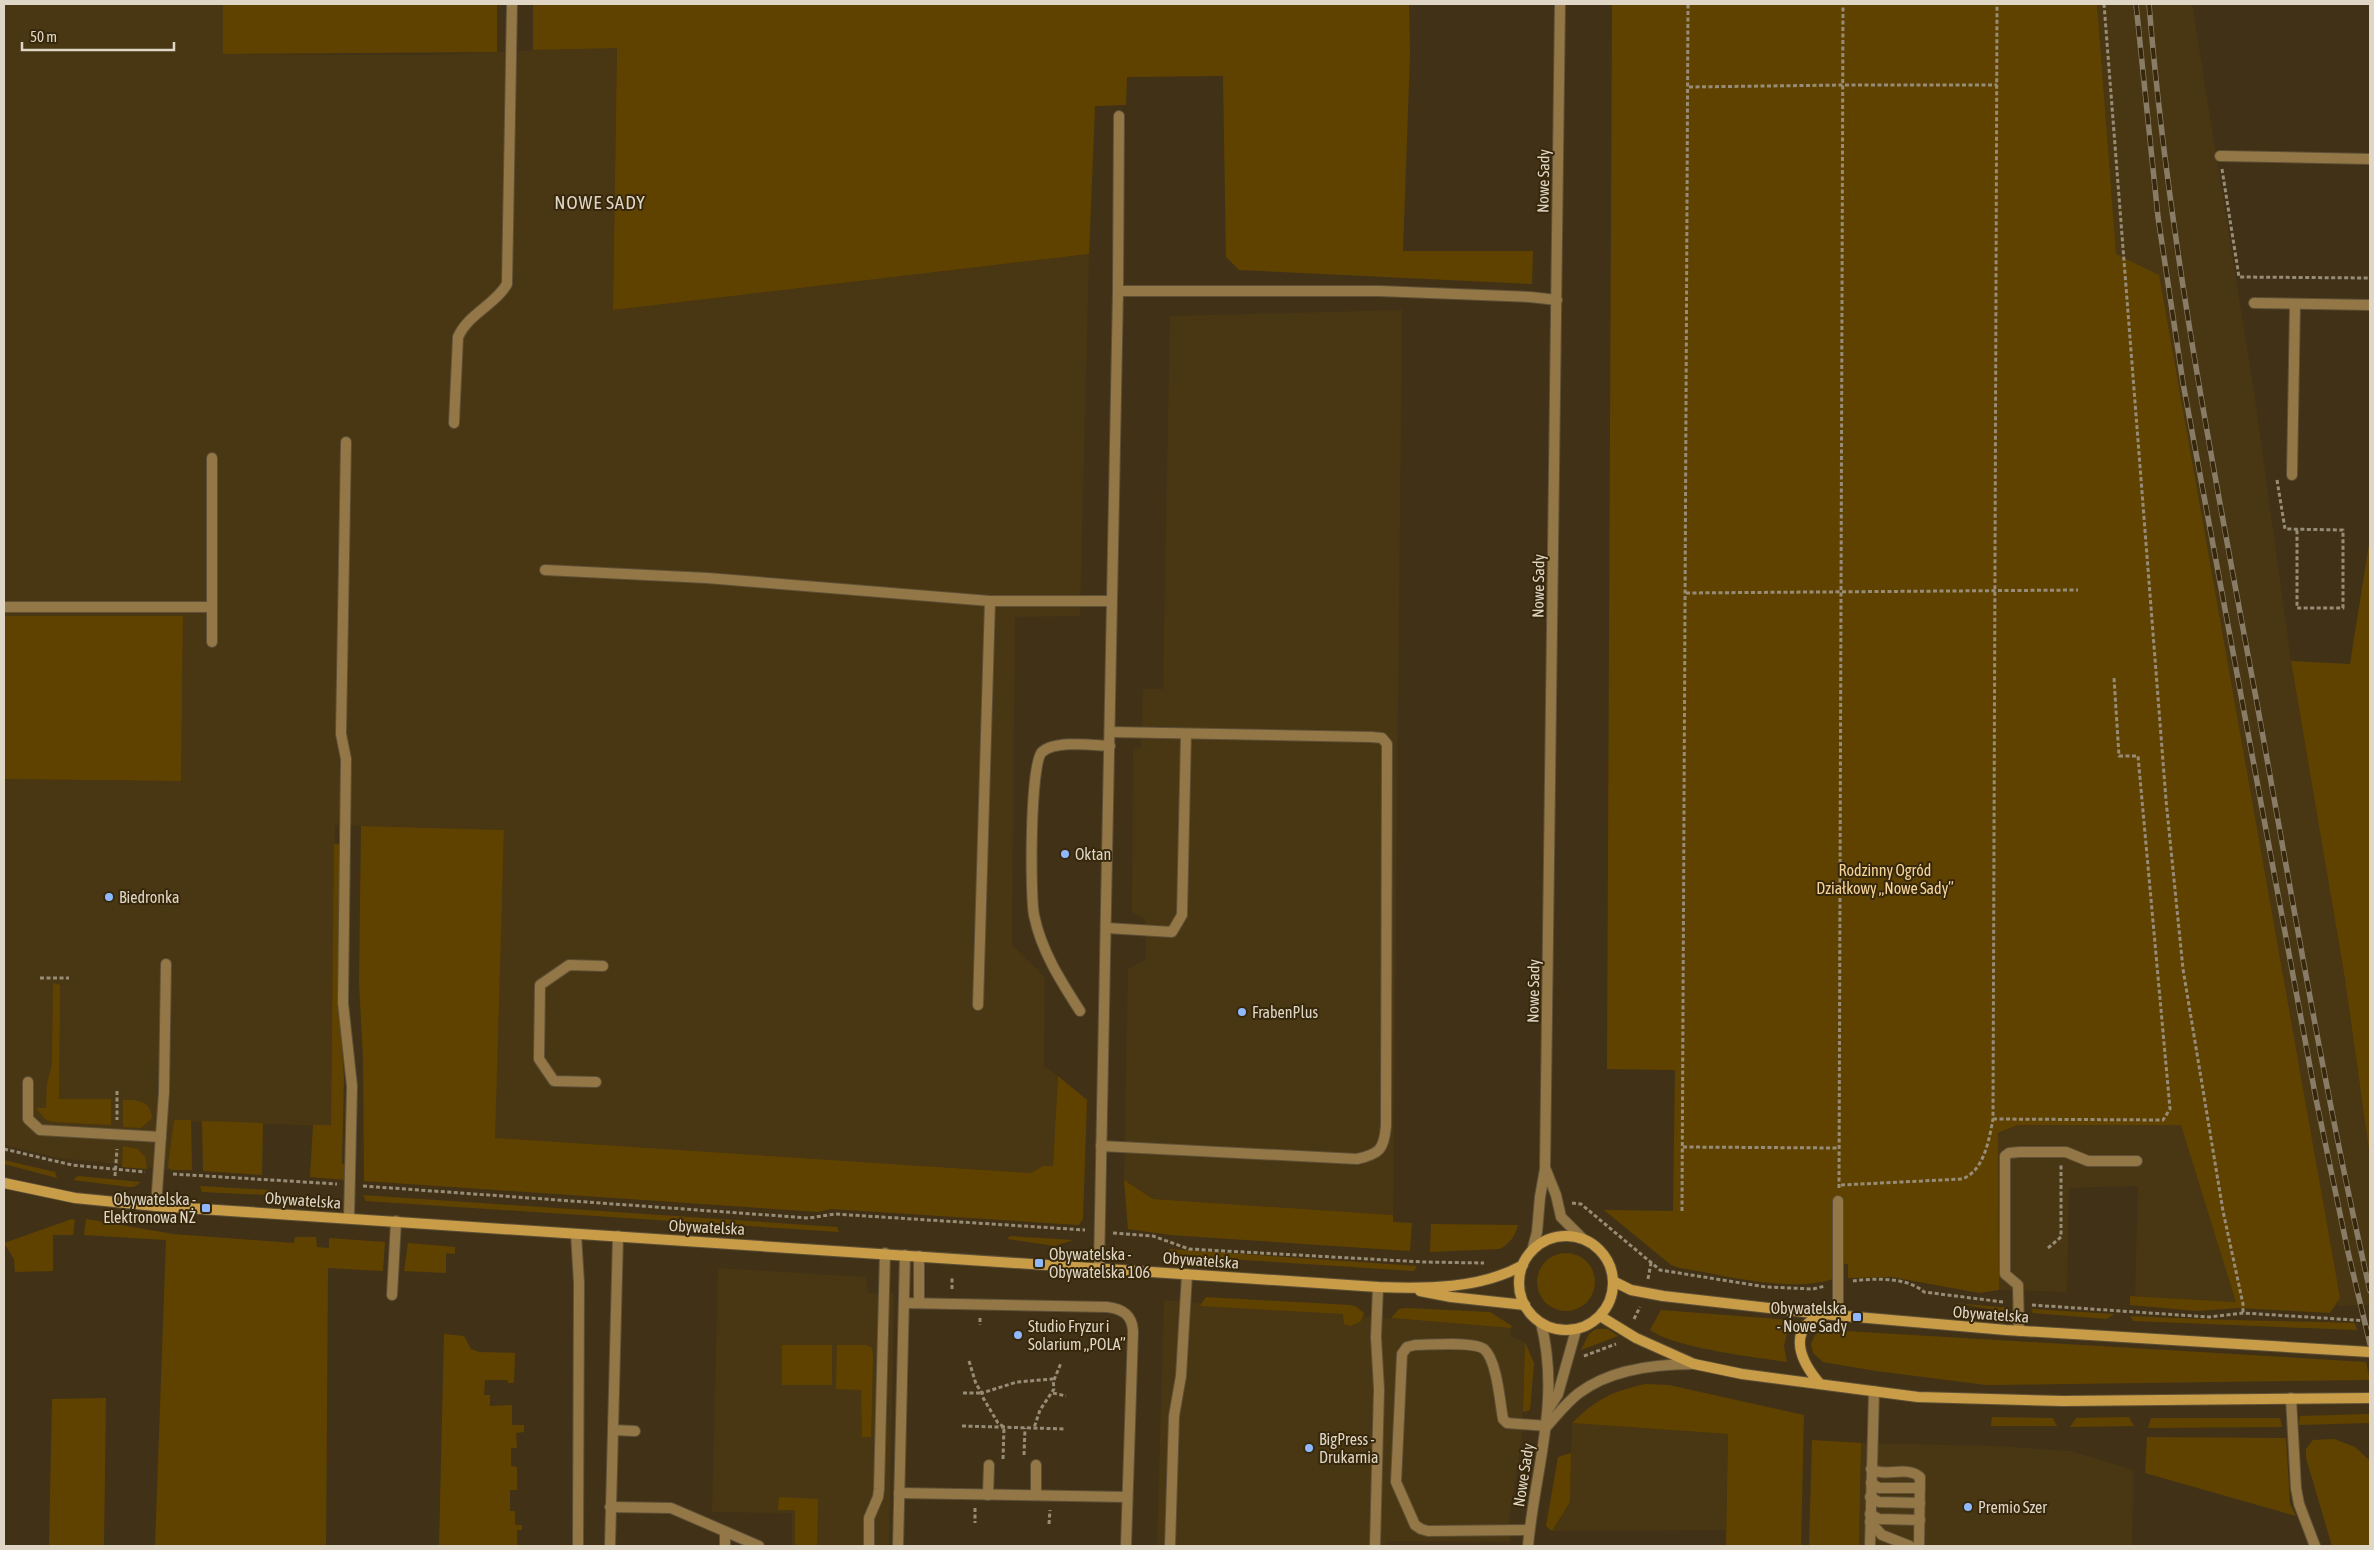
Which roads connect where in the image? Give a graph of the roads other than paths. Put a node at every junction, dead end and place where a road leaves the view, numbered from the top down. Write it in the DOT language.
graph roads {
  1 [pos="512,4"];
  2 [pos="1560,4"];
  3 [pos="1120,116"];
  4 [pos="2220,156"];
  5 [pos="2370,159"];
  6 [pos="1118,291"];
  7 [pos="1557,300"];
  8 [pos="2254,303"];
  9 [pos="2295,304"];
  10 [pos="2370,305"];
  11 [pos="454,422"];
  12 [pos="346,442"];
  13 [pos="212,458"];
  14 [pos="2292,475"];
  15 [pos="545,570"];
  16 [pos="990,601"];
  17 [pos="1111,601"];
  18 [pos="4,607"];
  19 [pos="212,607"];
  20 [pos="212,642"];
  21 [pos="1110,732"];
  22 [pos="1186,734"];
  23 [pos="1110,746"];
  24 [pos="1107,928"];
  25 [pos="166,964"];
  26 [pos="603,966"];
  27 [pos="978,1004"];
  28 [pos="1080,1010"];
  29 [pos="28,1082"];
  30 [pos="596,1082"];
  31 [pos="161,1138"];
  32 [pos="1101,1146"];
  33 [pos="2137,1161"];
  34 [pos="1545,1169"];
  35 [pos="4,1183"];
  36 [pos="1838,1201"];
  37 [pos="156,1206"];
  38 [pos="349,1218"];
  39 [pos="396,1221"];
  40 [pos="576,1234"];
  41 [pos="618,1236"];
  42 [pos="1583,1239"];
  43 [pos="1532,1251"];
  44 [pos="885,1253"];
  45 [pos="906,1255"];
  46 [pos="919,1256"];
  47 [pos="1523,1265"];
  48 [pos="1099,1267"];
  49 [pos="1187,1274"];
  50 [pos="1613,1281"];
  51 [pos="1378,1287"];
  52 [pos="1409,1288"];
  53 [pos="392,1295"];
  54 [pos="904,1303"];
  55 [pos="918,1303"];
  56 [pos="1525,1305"];
  57 [pos="1822,1314"];
  58 [pos="1600,1316"];
  59 [pos="1838,1316"];
  60 [pos="1541,1323"];
  61 [pos="1576,1330"];
  62 [pos="2019,1331"];
  63 [pos="2370,1352"];
  64 [pos="1694,1364"];
  65 [pos="1820,1384"];
  66 [pos="1874,1391"];
  67 [pos="2291,1398"];
  68 [pos="2370,1398"];
  69 [pos="1549,1408"];
  70 [pos="1547,1426"];
  71 [pos="613,1430"];
  72 [pos="635,1431"];
  73 [pos="989,1465"];
  74 [pos="1036,1465"];
  75 [pos="1871,1468"];
  76 [pos="1871,1483"];
  77 [pos="1920,1488"];
  78 [pos="899,1493"];
  79 [pos="988,1495"];
  80 [pos="1036,1495"];
  81 [pos="1127,1496"];
  82 [pos="1870,1497"];
  83 [pos="1920,1502"];
  84 [pos="610,1507"];
  85 [pos="1870,1518"];
  86 [pos="1920,1520"];
  87 [pos="1529,1530"];
  88 [pos="725,1532"];
  89 [pos="578,1546"];
  90 [pos="610,1546"];
  91 [pos="725,1546"];
  92 [pos="759,1546"];
  93 [pos="869,1546"];
  94 [pos="898,1546"];
  95 [pos="1126,1546"];
  96 [pos="1170,1546"];
  97 [pos="1375,1546"];
  98 [pos="1528,1546"];
  99 [pos="1870,1546"];
  100 [pos="1910,1546"];
  101 [pos="1919,1546"];
  102 [pos="2315,1546"];
  1 -- 11 [label="street"];
  2 -- 7 [label="street, Nowe Sady"];
  3 -- 6 [label="street"];
  4 -- 5 [label="street"];
  6 -- 7 [label="street"];
  6 -- 17 [label="street"];
  7 -- 34 [label="street, Nowe Sady"];
  8 -- 9 [label="street"];
  9 -- 10 [label="street"];
  9 -- 14 [label="street"];
  12 -- 38 [label="street"];
  13 -- 19 [label="street"];
  15 -- 16 [label="street"];
  16 -- 17 [label="street"];
  16 -- 27 [label="street"];
  17 -- 21 [label="street"];
  18 -- 19 [label="street"];
  19 -- 20 [label="street"];
  21 -- 22 [label="street"];
  21 -- 23 [label="street"];
  22 -- 24 [label="street"];
  22 -- 32 [label="street"];
  23 -- 24 [label="street"];
  23 -- 28 [label="street"];
  24 -- 32 [label="street"];
  25 -- 31 [label="street"];
  26 -- 30 [label="street"];
  29 -- 31 [label="street"];
  31 -- 37 [label="street"];
  32 -- 48 [label="street"];
  33 -- 62 [label="street"];
  34 -- 42 [label="street, Nowe Sady"];
  34 -- 43 [label="street, Nowe Sady"];
  35 -- 37 [label="main road, Obywatelska"];
  36 -- 59 [label="street"];
  37 -- 38 [label="main road, Obywatelska"];
  38 -- 39 [label="main road, Obywatelska"];
  39 -- 40 [label="main road, Obywatelska"];
  39 -- 53 [label="street"];
  40 -- 41 [label="main road, Obywatelska"];
  40 -- 89 [label="street"];
  41 -- 44 [label="main road, Obywatelska"];
  41 -- 71 [label="street"];
  42 -- 43 [label="main road"];
  42 -- 50 [label="main road"];
  43 -- 47 [label="main road"];
  44 -- 45 [label="main road, Obywatelska"];
  44 -- 93 [label="street"];
  45 -- 46 [label="main road, Obywatelska"];
  45 -- 54 [label="street"];
  46 -- 48 [label="main road, Obywatelska"];
  46 -- 55 [label="street"];
  47 -- 52 [label="main road, Obywatelska"];
  47 -- 56 [label="main road"];
  48 -- 49 [label="main road, Obywatelska"];
  49 -- 51 [label="main road, Obywatelska"];
  49 -- 96 [label="street"];
  50 -- 57 [label="main road, Obywatelska"];
  50 -- 58 [label="main road"];
  51 -- 52 [label="main road, Obywatelska"];
  51 -- 97 [label="street"];
  52 -- 56 [label="main road, Obywatelska"];
  54 -- 55 [label="street"];
  54 -- 78 [label="street"];
  55 -- 81 [label="street"];
  56 -- 60 [label="main road"];
  57 -- 59 [label="main road, Obywatelska"];
  57 -- 65 [label="main road"];
  58 -- 61 [label="main road"];
  58 -- 64 [label="main road"];
  59 -- 62 [label="main road, Obywatelska"];
  60 -- 61 [label="main road"];
  60 -- 69 [label="street, Nowe Sady"];
  61 -- 69 [label="street, Nowe Sady"];
  62 -- 63 [label="main road, Obywatelska"];
  64 -- 65 [label="main road"];
  64 -- 70 [label="street"];
  65 -- 66 [label="main road"];
  66 -- 67 [label="main road"];
  66 -- 75 [label="street"];
  67 -- 68 [label="main road"];
  67 -- 102 [label="street"];
  69 -- 70 [label="street, Nowe Sady"];
  70 -- 87 [label="street, Nowe Sady"];
  70 -- 87 [label="street"];
  71 -- 72 [label="street"];
  71 -- 84 [label="street"];
  73 -- 79 [label="street"];
  74 -- 80 [label="street"];
  75 -- 76 [label="street"];
  75 -- 77 [label="street"];
  76 -- 77 [label="street"];
  76 -- 82 [label="street"];
  77 -- 83 [label="street"];
  78 -- 79 [label="street"];
  78 -- 94 [label="street"];
  79 -- 80 [label="street"];
  80 -- 81 [label="street"];
  81 -- 95 [label="street"];
  82 -- 83 [label="street"];
  82 -- 85 [label="street"];
  83 -- 86 [label="street"];
  84 -- 88 [label="street"];
  84 -- 90 [label="street"];
  85 -- 86 [label="street"];
  85 -- 99 [label="street"];
  85 -- 100 [label="street"];
  86 -- 101 [label="street"];
  87 -- 98 [label="street, Nowe Sady"];
  88 -- 91 [label="street"];
  88 -- 92 [label="street"];
}
